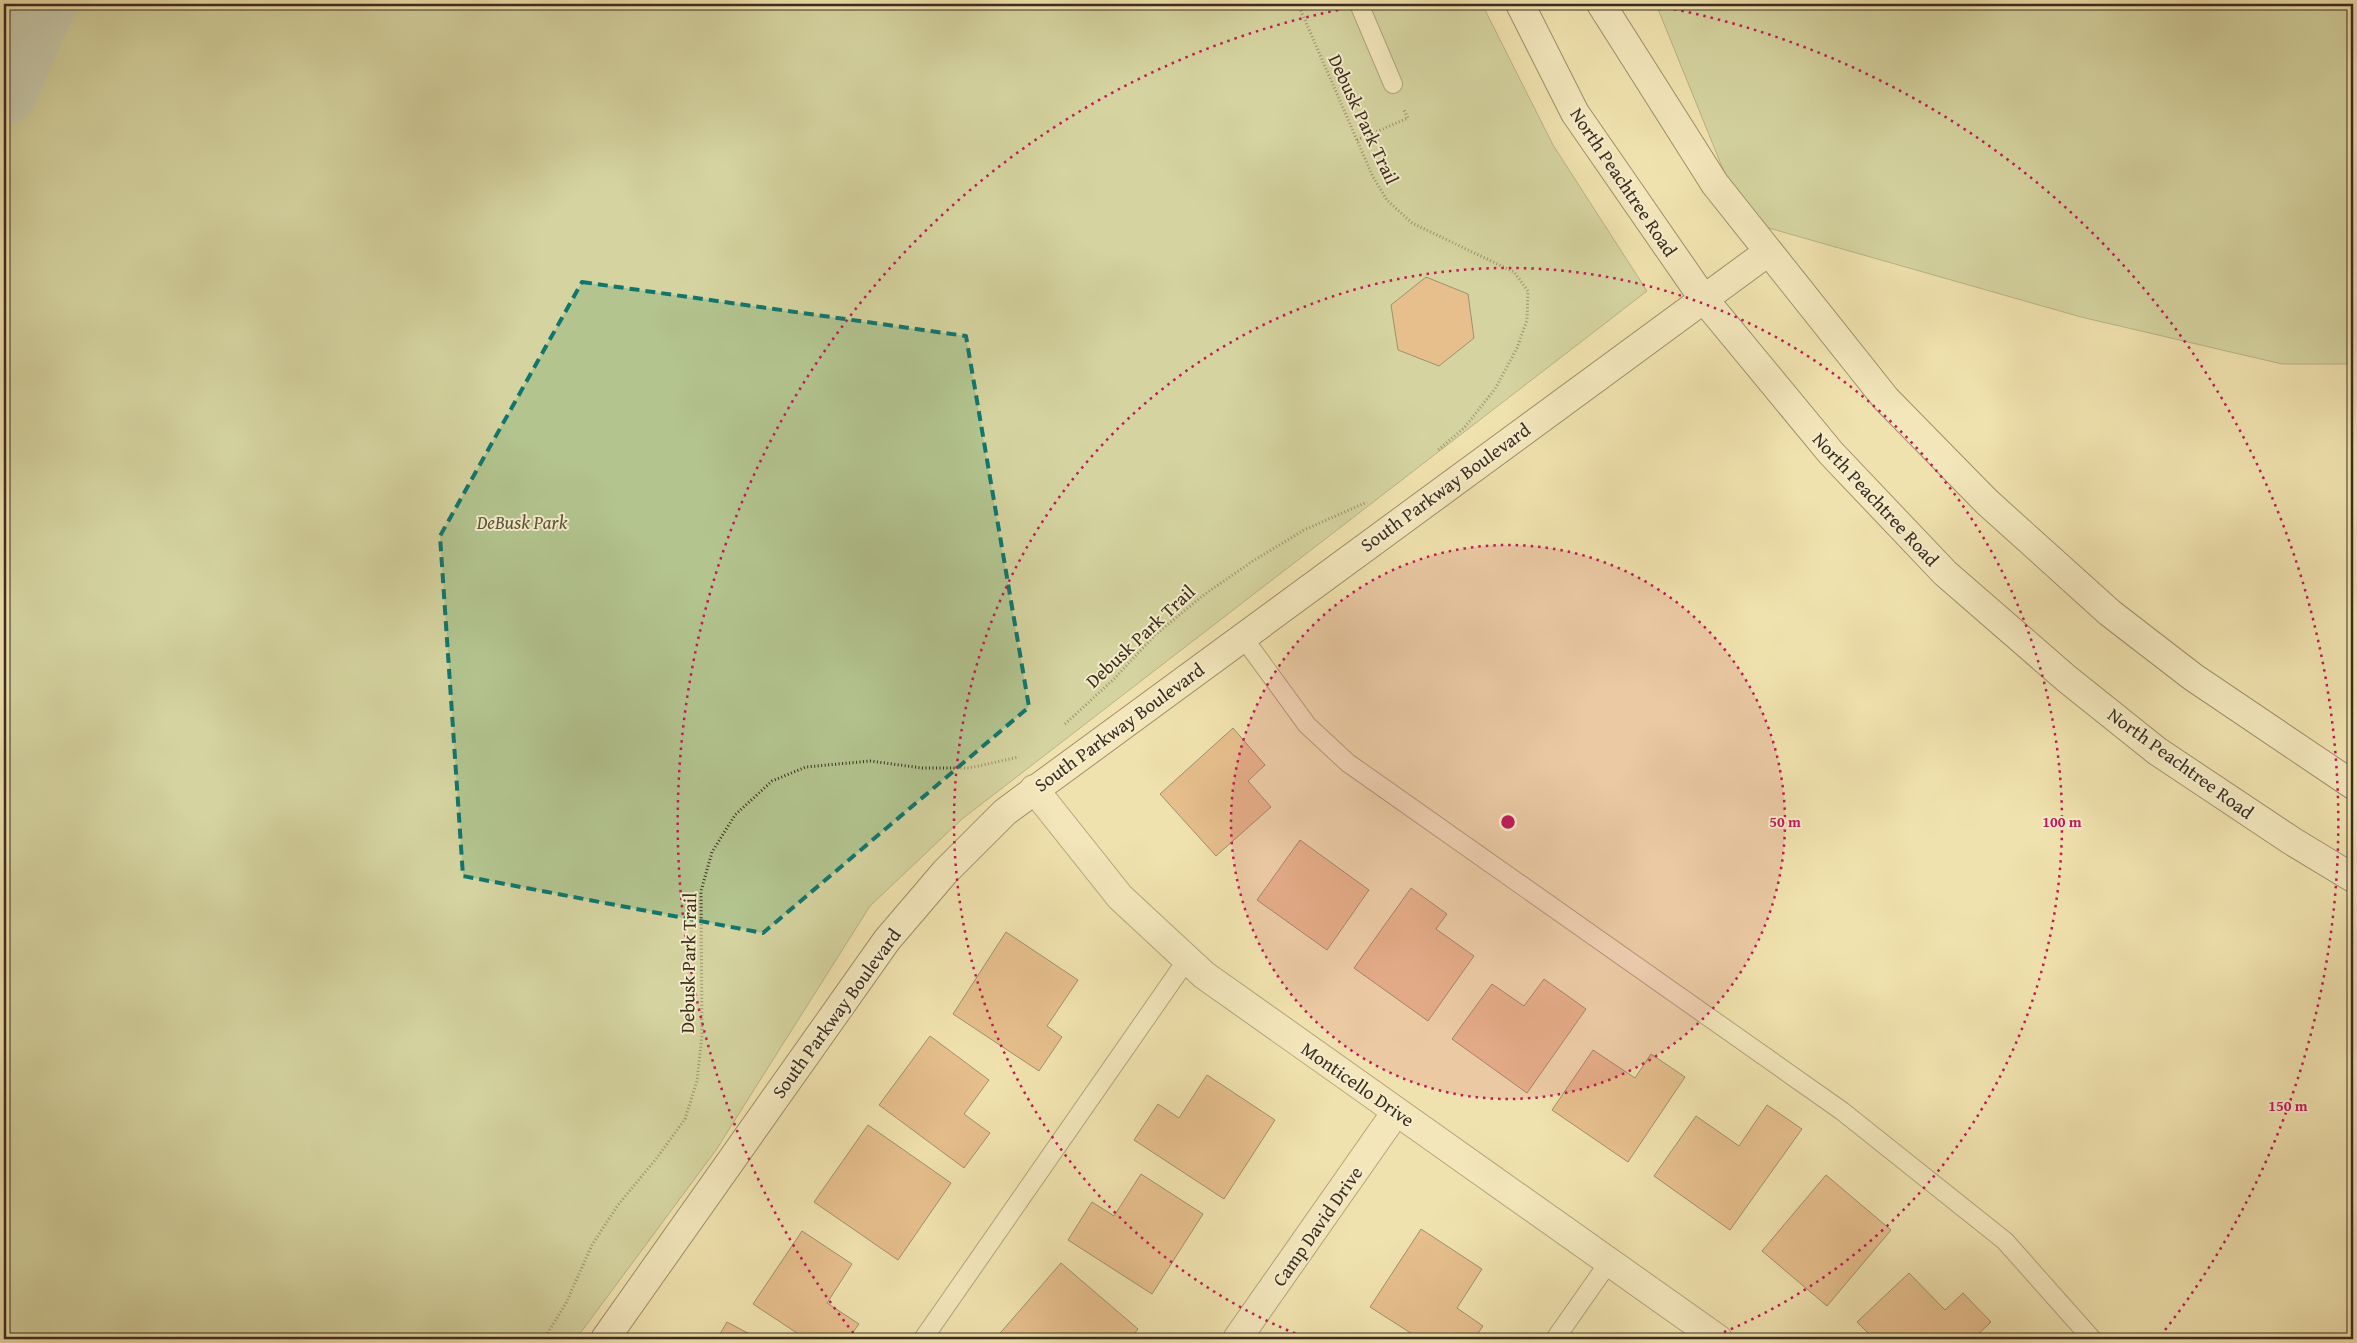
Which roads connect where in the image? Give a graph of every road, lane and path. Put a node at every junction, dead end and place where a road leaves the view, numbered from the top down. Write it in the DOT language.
graph roads {
  1 [pos="1298,4"];
  2 [pos="1359,4"];
  3 [pos="1520,4"];
  4 [pos="1600,4"];
  5 [pos="1393,84"];
  6 [pos="1408,118"];
  7 [pos="1357,140"];
  8 [pos="1768,252"];
  9 [pos="1703,298"];
  10 [pos="1437,451"];
  11 [pos="1368,502"];
  12 [pos="1242,636"];
  13 [pos="1060,728"];
  14 [pos="1023,756"];
  15 [pos="2353,785"];
  16 [pos="1034,789"];
  17 [pos="2353,878"];
  18 [pos="1186,961"];
  19 [pos="1396,1112"];
  20 [pos="1609,1262"];
  21 [pos="544,1339"];
  22 [pos="605,1339"];
  23 [pos="922,1339"];
  24 [pos="1237,1339"];
  25 [pos="1555,1339"];
  26 [pos="1718,1339"];
  27 [pos="2092,1339"];
  1 -- 7 [label="path, Debusk Park Trail"];
  2 -- 5 [label="lane"];
  3 -- 9 [label="street, North Peachtree Road"];
  4 -- 8 [label="street"];
  6 -- 7 [label="path"];
  7 -- 10 [label="path, Debusk Park Trail"];
  8 -- 9 [label="street, South Parkway Boulevard"];
  8 -- 15 [label="street"];
  9 -- 12 [label="street, South Parkway Boulevard"];
  9 -- 17 [label="street, North Peachtree Road"];
  11 -- 13 [label="path, Debusk Park Trail"];
  12 -- 16 [label="street, South Parkway Boulevard"];
  12 -- 27 [label="lane"];
  14 -- 21 [label="path, Debusk Park Trail"];
  16 -- 18 [label="street, Monticello Drive"];
  16 -- 22 [label="street, South Parkway Boulevard"];
  18 -- 19 [label="street, Monticello Drive"];
  18 -- 23 [label="lane"];
  19 -- 20 [label="street, Monticello Drive"];
  19 -- 24 [label="street, Camp David Drive"];
  20 -- 25 [label="lane"];
  20 -- 26 [label="street, Monticello Drive"];
}
